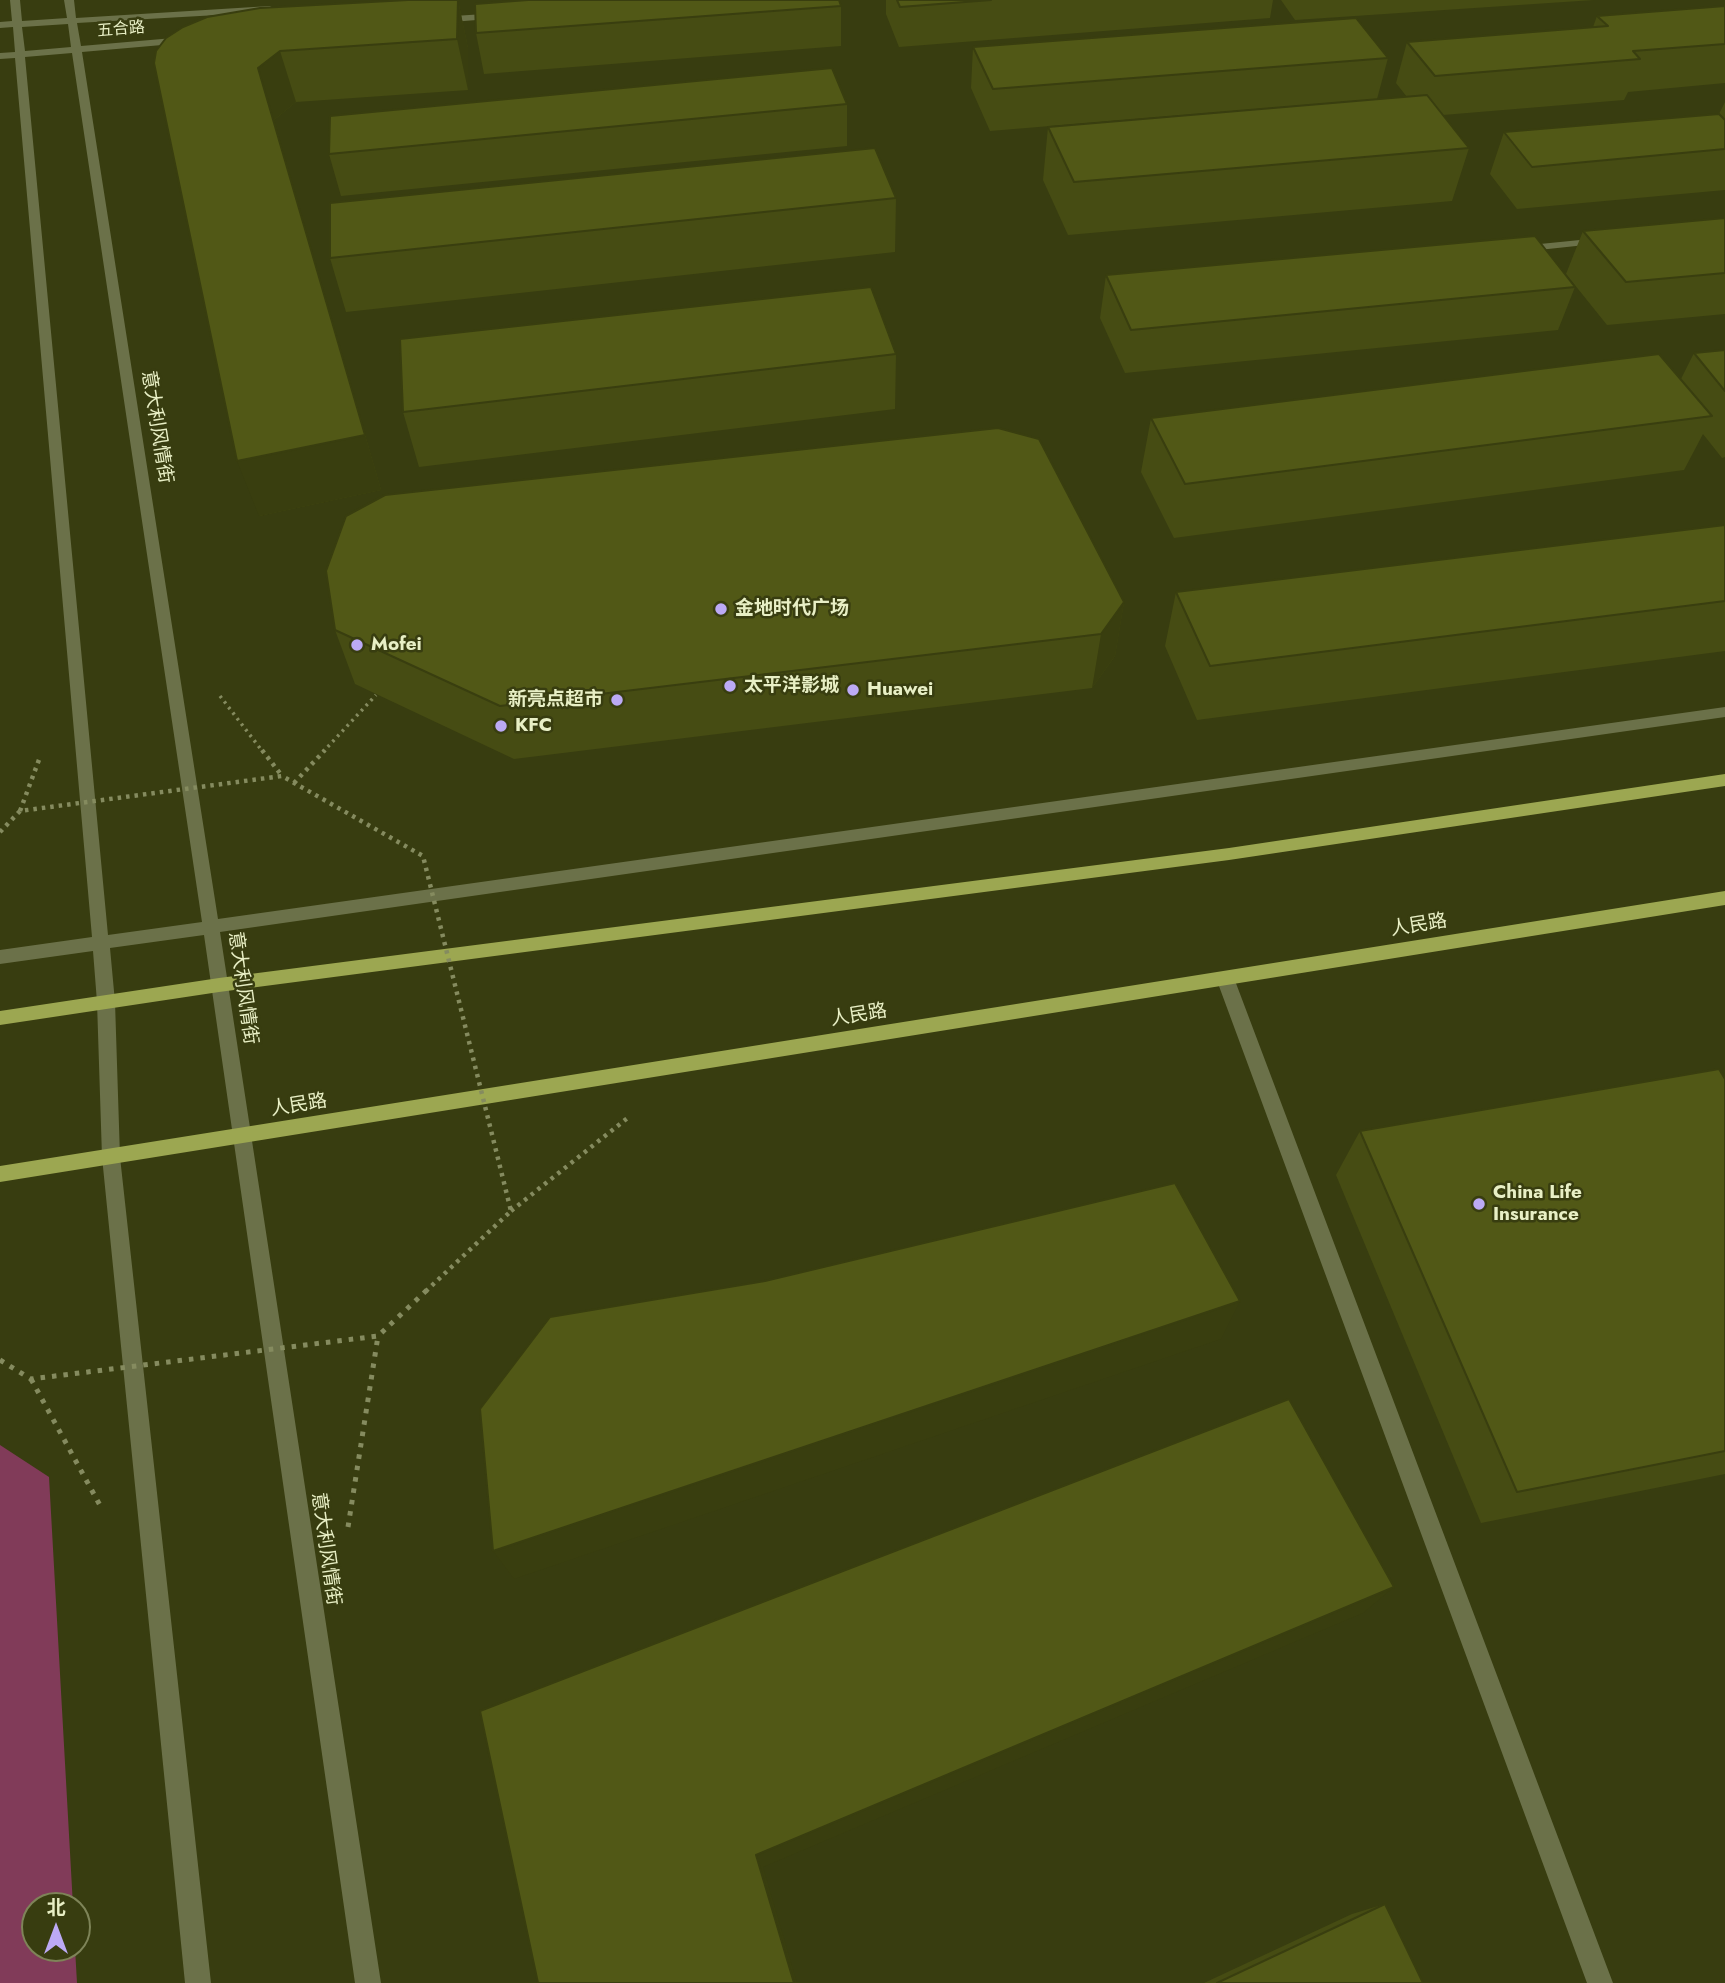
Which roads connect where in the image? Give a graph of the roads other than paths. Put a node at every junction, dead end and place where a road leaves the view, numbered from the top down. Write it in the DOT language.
graph roads {
  1 [pos="15,0"];
  2 [pos="69,0"];
  3 [pos="281,8"];
  4 [pos="517,14"];
  5 [pos="71,20"];
  6 [pos="421,22"];
  7 [pos="8,24"];
  8 [pos="200,39"];
  9 [pos="76,49"];
  10 [pos="20,55"];
  11 [pos="0,56"];
  12 [pos="1615,240"];
  13 [pos="1505,251"];
  14 [pos="1725,712"];
  15 [pos="1725,780"];
  16 [pos="1725,898"];
  17 [pos="211,927"];
  18 [pos="101,943"];
  19 [pos="0,957"];
  20 [pos="1225,978"];
  21 [pos="219,985"];
  22 [pos="106,1002"];
  23 [pos="0,1018"];
  24 [pos="243,1136"];
  25 [pos="111,1157"];
  26 [pos="0,1174"];
  27 [pos="198,1983"];
  28 [pos="368,1983"];
  29 [pos="1600,1983"];
  1 -- 7 [label="street"];
  2 -- 5 [label="street, 意大利风情街"];
  3 -- 5 [label="street, 五合路"];
  4 -- 6 [label="street"];
  5 -- 7 [label="street, 五合路"];
  5 -- 9 [label="street, 意大利风情街"];
  7 -- 10 [label="street"];
  8 -- 9 [label="street, 五合路"];
  9 -- 10 [label="street, 五合路"];
  9 -- 17 [label="street, 意大利风情街"];
  10 -- 11 [label="street, 五合路"];
  10 -- 18 [label="street"];
  12 -- 13 [label="street"];
  14 -- 17 [label="street"];
  15 -- 21 [label="main road"];
  16 -- 20 [label="main road, 人民路"];
  17 -- 18 [label="street"];
  17 -- 21 [label="street, 意大利风情街"];
  18 -- 19 [label="street"];
  18 -- 22 [label="street"];
  20 -- 24 [label="main road, 人民路"];
  20 -- 29 [label="street"];
  21 -- 22 [label="main road"];
  21 -- 24 [label="street, 意大利风情街"];
  22 -- 23 [label="main road"];
  22 -- 25 [label="street"];
  24 -- 25 [label="main road, 人民路"];
  24 -- 28 [label="street, 意大利风情街"];
  25 -- 26 [label="main road, 人民路"];
  25 -- 27 [label="street"];
}
